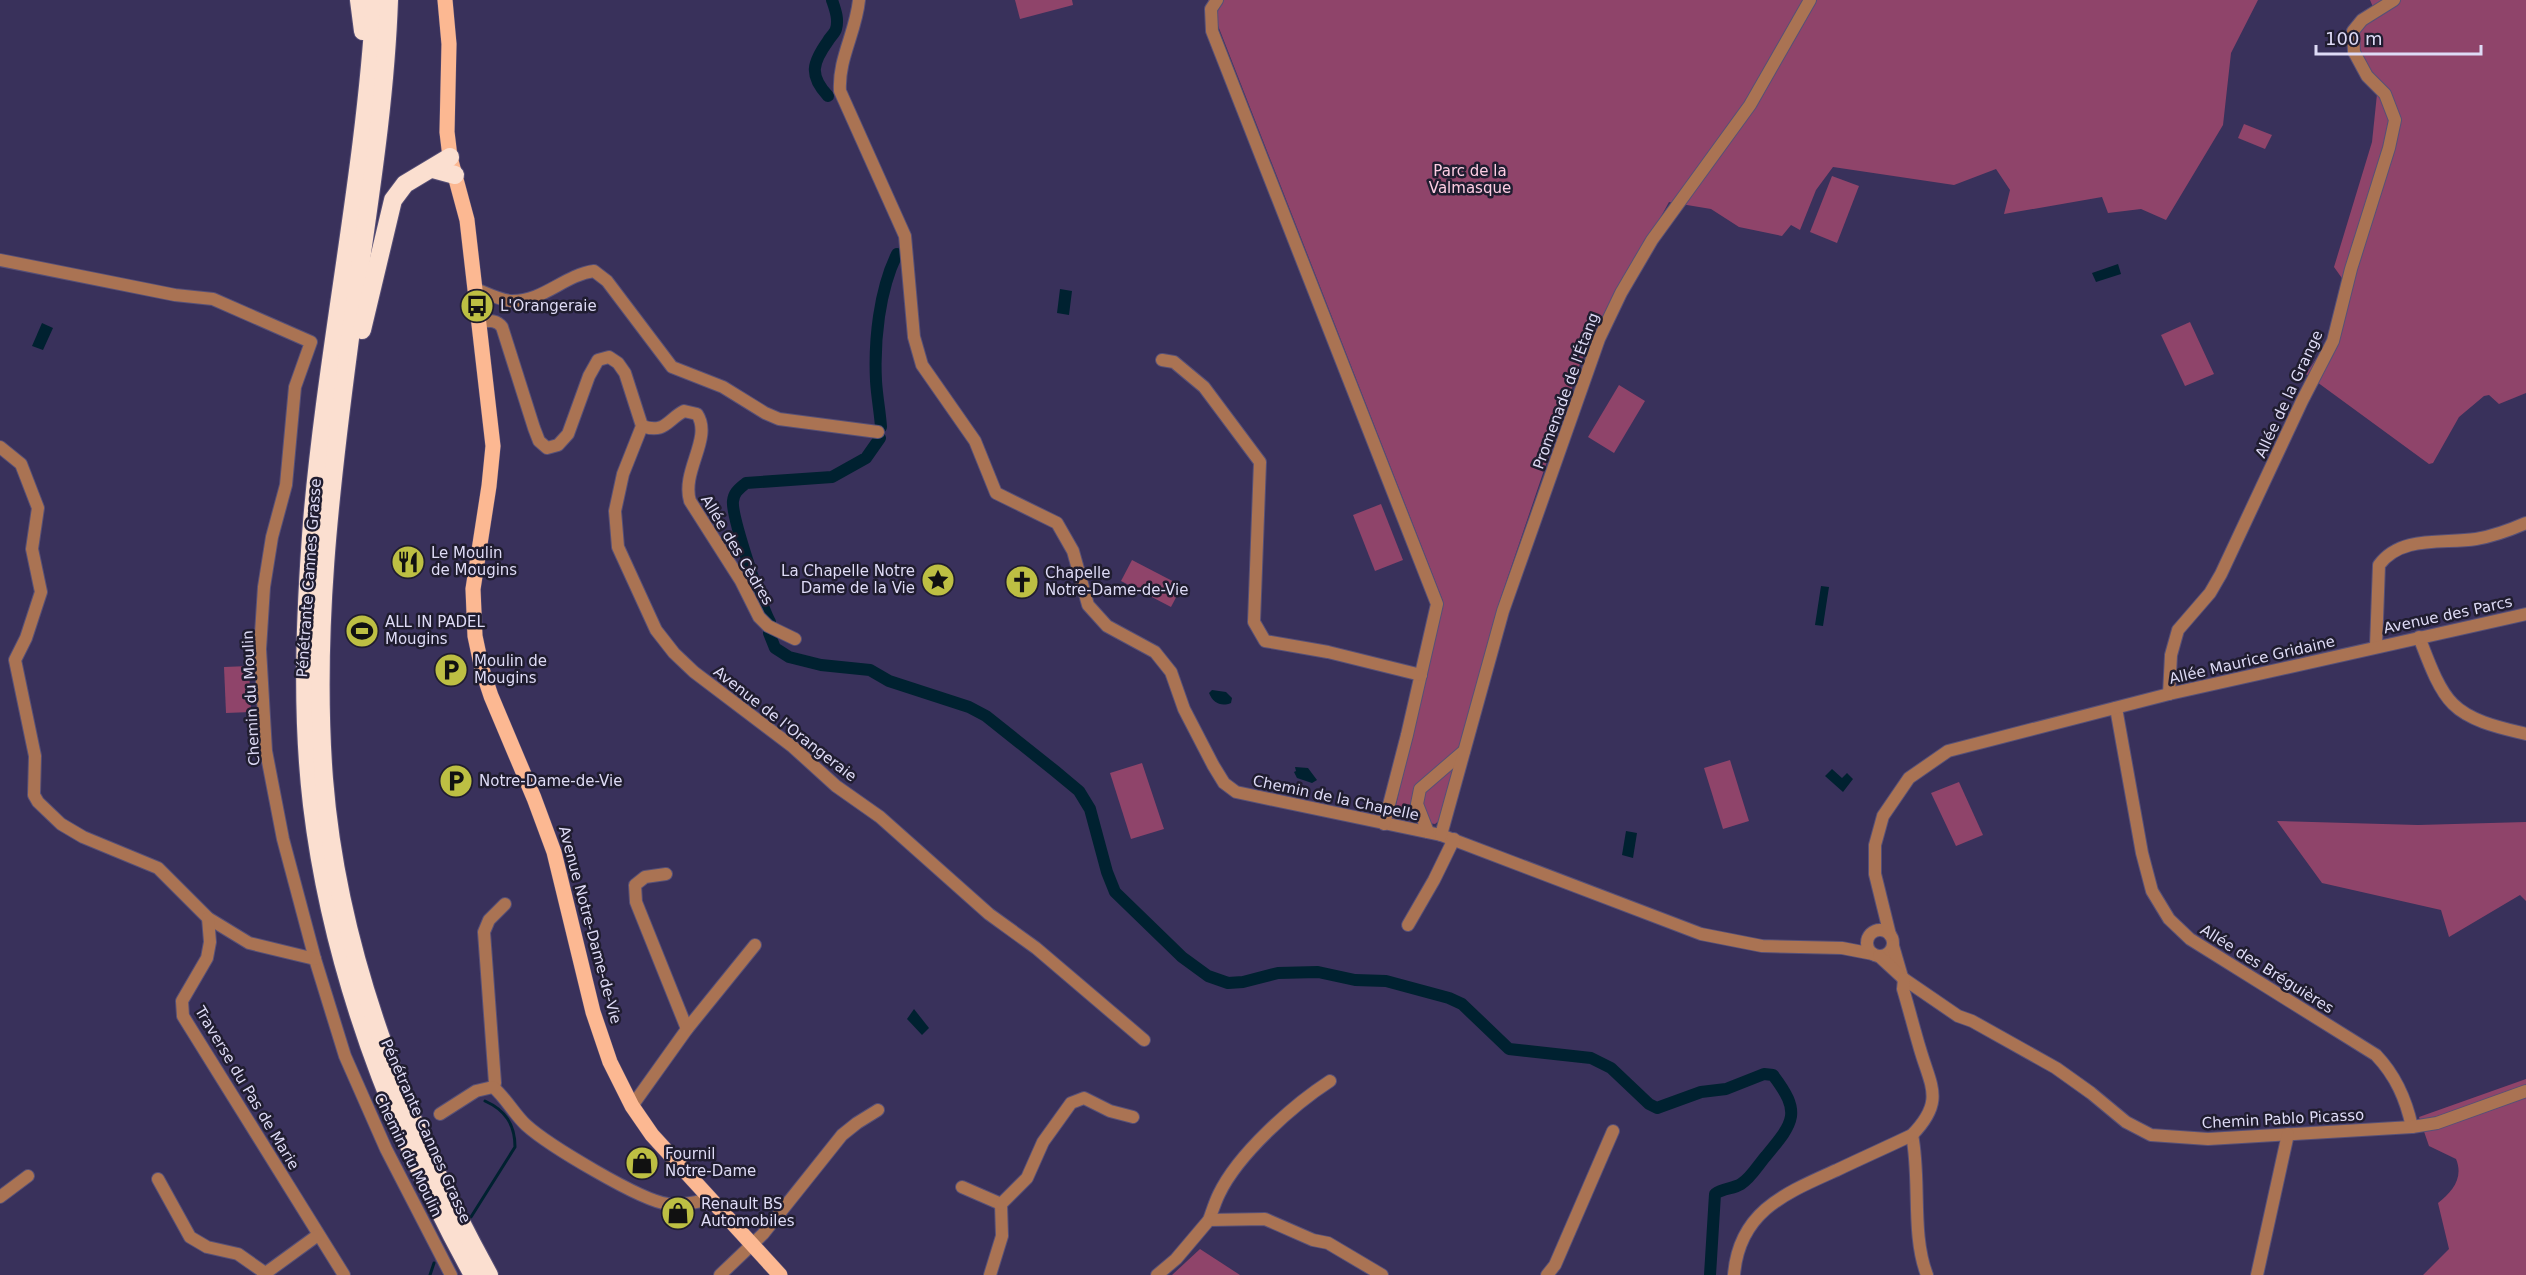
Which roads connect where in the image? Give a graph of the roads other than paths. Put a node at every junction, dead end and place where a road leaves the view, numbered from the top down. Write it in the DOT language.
graph roads {
  1 [pos="360,0"];
  2 [pos="375,0"];
  3 [pos="389,0"];
  4 [pos="445,0"];
  5 [pos="859,0"];
  6 [pos="1216,0"];
  7 [pos="1810,0"];
  8 [pos="2394,0"];
  9 [pos="450,157"];
  10 [pos="433,169"];
  11 [pos="455,175"];
  12 [pos="350,215"];
  13 [pos="0,260"];
  14 [pos="476,289"];
  15 [pos="479,321"];
  16 [pos="1162,360"];
  17 [pos="642,426"];
  18 [pos="340,428"];
  19 [pos="878,432"];
  20 [pos="0,447"];
  21 [pos="2526,524"];
  22 [pos="2526,614"];
  23 [pos="2420,637"];
  24 [pos="795,639"];
  25 [pos="2376,646"];
  26 [pos="1421,675"];
  27 [pos="2169,694"];
  28 [pos="2116,708"];
  29 [pos="2526,734"];
  30 [pos="1464,751"];
  31 [pos="1384,824"];
  32 [pos="1428,832"];
  33 [pos="1448,837"];
  34 [pos="666,874"];
  35 [pos="1880,899"];
  36 [pos="505,904"];
  37 [pos="208,918"];
  38 [pos="1408,925"];
  39 [pos="1869,935"];
  40 [pos="1892,940"];
  41 [pos="755,945"];
  42 [pos="1842,948"];
  43 [pos="1876,955"];
  44 [pos="315,960"];
  45 [pos="1903,982"];
  46 [pos="687,1029"];
  47 [pos="1144,1040"];
  48 [pos="1330,1081"];
  49 [pos="493,1087"];
  50 [pos="2526,1091"];
  51 [pos="632,1106"];
  52 [pos="878,1110"];
  53 [pos="440,1114"];
  54 [pos="1133,1117"];
  55 [pos="2412,1127"];
  56 [pos="1613,1131"];
  57 [pos="2288,1134"];
  58 [pos="1912,1135"];
  59 [pos="28,1176"];
  60 [pos="158,1179"];
  61 [pos="962,1187"];
  62 [pos="0,1197"];
  63 [pos="710,1199"];
  64 [pos="1001,1204"];
  65 [pos="1209,1220"];
  66 [pos="318,1235"];
  67 [pos="752,1244"];
  68 [pos="264,1274"];
  69 [pos="344,1275"];
  70 [pos="451,1275"];
  71 [pos="473,1275"];
  72 [pos="489,1275"];
  73 [pos="720,1275"];
  74 [pos="780,1275"];
  75 [pos="990,1275"];
  76 [pos="1157,1275"];
  77 [pos="1382,1275"];
  78 [pos="1547,1275"];
  79 [pos="1734,1275"];
  80 [pos="1927,1275"];
  81 [pos="2257,1275"];
  1 -- 12 [label="highway"];
  2 -- 12 [label="highway, Pénétrante Cannes Grasse"];
  3 -- 18 [label="highway, Pénétrante Cannes Grasse"];
  4 -- 9 [label="main road, Avenue Notre-Dame-de-Vie"];
  5 -- 31 [label="street, Chemin de la Chapelle"];
  6 -- 26 [label="street"];
  7 -- 30 [label="street, Promenade de l'Étang"];
  8 -- 27 [label="street, Allée de la Grange"];
  9 -- 10 [label="highway"];
  9 -- 11 [label="main road, Avenue Notre-Dame-de-Vie"];
  10 -- 11 [label="highway"];
  10 -- 18 [label="highway"];
  11 -- 14 [label="main road, Avenue Notre-Dame-de-Vie"];
  12 -- 71 [label="highway, Pénétrante Cannes Grasse"];
  13 -- 44 [label="street, Chemin du Moulin"];
  14 -- 15 [label="main road, Avenue Notre-Dame-de-Vie"];
  14 -- 19 [label="street"];
  15 -- 17 [label="street"];
  15 -- 51 [label="main road, Avenue Notre-Dame-de-Vie"];
  16 -- 26 [label="street"];
  17 -- 24 [label="street, Allée des Cèdres"];
  17 -- 47 [label="street, Avenue de l'Orangeraie"];
  18 -- 72 [label="highway, Pénétrante Cannes Grasse"];
  20 -- 37 [label="street"];
  21 -- 25 [label="street"];
  22 -- 23 [label="street, Avenue des Parcs"];
  23 -- 25 [label="street, Avenue des Parcs"];
  23 -- 29 [label="street"];
  25 -- 27 [label="street, Allée Maurice Gridaine"];
  26 -- 31 [label="street"];
  27 -- 28 [label="street, Allée Maurice Gridaine"];
  28 -- 35 [label="street, Allée Maurice Gridaine"];
  28 -- 55 [label="street, Allée des Bréguières"];
  30 -- 32 [label="street"];
  30 -- 33 [label="street, Promenade de l'Étang"];
  31 -- 32 [label="street, Chemin de la Chapelle"];
  32 -- 33 [label="street, Chemin de la Chapelle"];
  33 -- 38 [label="street, Promenade de l'Étang"];
  33 -- 42 [label="street, Chemin de la Chapelle"];
  34 -- 46 [label="street"];
  35 -- 39 [label="street"];
  35 -- 40 [label="street, Allée Maurice Gridaine"];
  36 -- 49 [label="street"];
  37 -- 44 [label="street"];
  37 -- 66 [label="street, Traverse du Pas de Marie"];
  39 -- 40 [label="street"];
  39 -- 42 [label="street, Chemin de la Chapelle"];
  39 -- 43 [label="street"];
  40 -- 43 [label="street"];
  40 -- 45 [label="street"];
  41 -- 46 [label="street"];
  42 -- 43 [label="street, Chemin de la Chapelle"];
  43 -- 45 [label="street, Chemin Pablo Picasso"];
  44 -- 70 [label="street, Chemin du Moulin"];
  45 -- 57 [label="street, Chemin Pablo Picasso"];
  45 -- 58 [label="street"];
  46 -- 51 [label="street"];
  48 -- 65 [label="street"];
  49 -- 53 [label="street"];
  49 -- 63 [label="street"];
  50 -- 55 [label="street, Chemin Pablo Picasso"];
  51 -- 63 [label="main road, Avenue Notre-Dame-de-Vie"];
  52 -- 67 [label="street"];
  54 -- 64 [label="street"];
  55 -- 57 [label="street, Chemin Pablo Picasso"];
  56 -- 78 [label="street"];
  57 -- 81 [label="street"];
  58 -- 79 [label="street"];
  58 -- 80 [label="street"];
  59 -- 62 [label="street"];
  60 -- 68 [label="street"];
  61 -- 64 [label="street"];
  63 -- 67 [label="main road, Avenue Notre-Dame-de-Vie"];
  64 -- 75 [label="street"];
  65 -- 76 [label="street"];
  65 -- 77 [label="street"];
  66 -- 68 [label="street"];
  66 -- 69 [label="street, Traverse du Pas de Marie"];
  67 -- 73 [label="street"];
  67 -- 74 [label="main road, Avenue Notre-Dame-de-Vie"];
}
